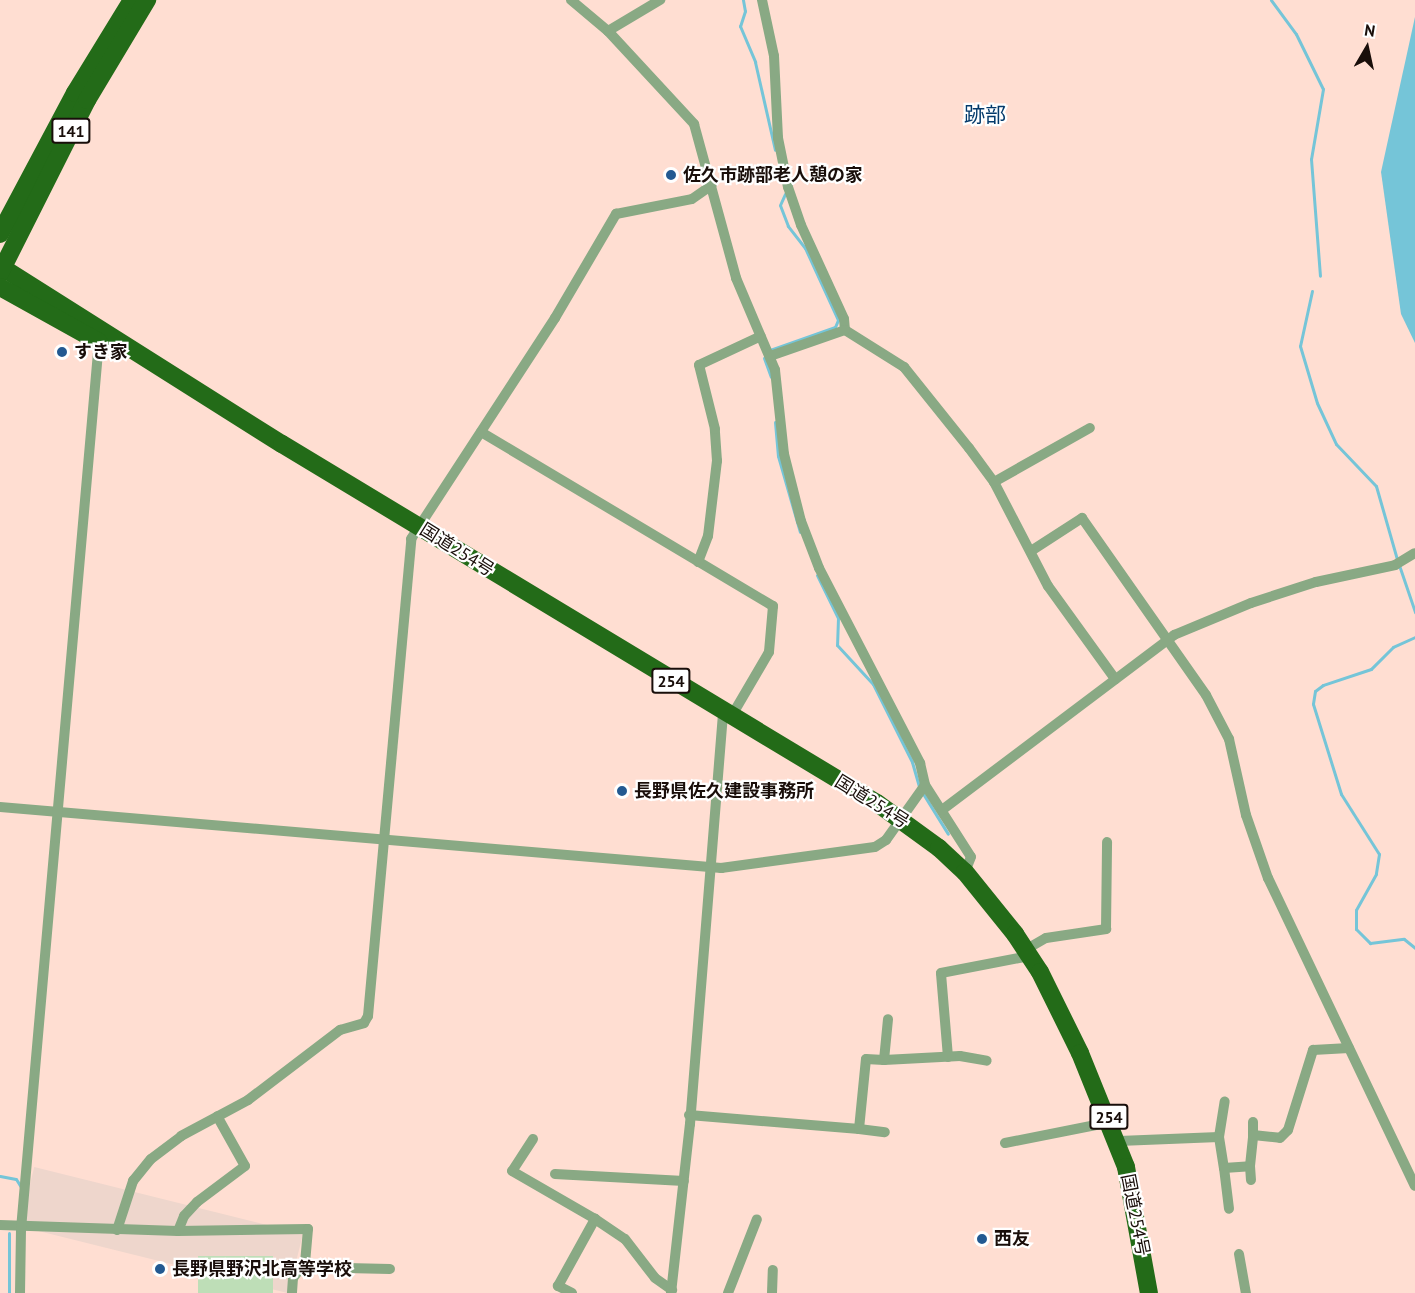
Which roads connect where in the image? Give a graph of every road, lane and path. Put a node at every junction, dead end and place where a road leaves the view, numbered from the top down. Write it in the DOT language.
graph roads {
  1 [pos="132,0"];
  2 [pos="147,0"];
  3 [pos="571,0"];
  4 [pos="660,0"];
  5 [pos="762,0"];
  6 [pos="608,31"];
  7 [pos="712,185"];
  8 [pos="0,234"];
  9 [pos="1,268"];
  10 [pos="0,287"];
  11 [pos="845,330"];
  12 [pos="99,341"];
  13 [pos="767,348"];
  14 [pos="1090,428"];
  15 [pos="481,432"];
  16 [pos="282,444"];
  17 [pos="994,482"];
  18 [pos="420,526"];
  19 [pos="1031,551"];
  20 [pos="1415,553"];
  21 [pos="698,561"];
  22 [pos="1165,641"];
  23 [pos="1115,679"];
  24 [pos="727,714"];
  25 [pos="925,785"];
  26 [pos="0,807"];
  27 [pos="942,810"];
  28 [pos="57,812"];
  29 [pos="902,819"];
  30 [pos="383,839"];
  31 [pos="1107,842"];
  32 [pos="708,868"];
  33 [pos="964,872"];
  34 [pos="1027,953"];
  35 [pos="888,1019"];
  36 [pos="1349,1048"];
  37 [pos="948,1058"];
  38 [pos="884,1060"];
  39 [pos="987,1061"];
  40 [pos="1225,1101"];
  41 [pos="689,1114"];
  42 [pos="217,1116"];
  43 [pos="1111,1122"];
  44 [pos="1253,1122"];
  45 [pos="860,1129"];
  46 [pos="885,1132"];
  47 [pos="1252,1135"];
  48 [pos="1219,1137"];
  49 [pos="533,1139"];
  50 [pos="1119,1141"];
  51 [pos="1005,1143"];
  52 [pos="1250,1166"];
  53 [pos="1224,1168"];
  54 [pos="555,1174"];
  55 [pos="1251,1180"];
  56 [pos="684,1181"];
  57 [pos="1415,1186"];
  58 [pos="1229,1209"];
  59 [pos="595,1219"];
  60 [pos="757,1219"];
  61 [pos="0,1225"];
  62 [pos="21,1228"];
  63 [pos="117,1230"];
  64 [pos="178,1231"];
  65 [pos="1239,1254"];
  66 [pos="302,1267"];
  67 [pos="390,1269"];
  68 [pos="772,1270"];
  69 [pos="672,1292"];
  70 [pos="20,1293"];
  71 [pos="292,1293"];
  72 [pos="572,1293"];
  73 [pos="728,1293"];
  74 [pos="772,1293"];
  75 [pos="1149,1293"];
  76 [pos="1245,1293"];
  1 -- 8 [label="highway, 141"];
  2 -- 9 [label="highway, 141"];
  3 -- 6 [label="street"];
  4 -- 6 [label="street"];
  5 -- 11 [label="street"];
  6 -- 7 [label="street"];
  7 -- 13 [label="street"];
  7 -- 15 [label="street"];
  9 -- 16 [label="highway, 国道254号 / 254"];
  10 -- 12 [label="highway, 国道254号 / 254"];
  11 -- 13 [label="street"];
  11 -- 17 [label="street"];
  12 -- 16 [label="highway, 国道254号 / 254"];
  12 -- 28 [label="street"];
  13 -- 21 [label="street"];
  13 -- 25 [label="street"];
  14 -- 17 [label="street"];
  15 -- 18 [label="street"];
  15 -- 21 [label="street"];
  16 -- 18 [label="highway, 国道254号 / 254"];
  17 -- 19 [label="street"];
  18 -- 24 [label="highway, 国道254号 / 254"];
  18 -- 30 [label="street"];
  19 -- 22 [label="street"];
  19 -- 23 [label="street"];
  20 -- 22 [label="street"];
  21 -- 24 [label="street"];
  22 -- 23 [label="street"];
  22 -- 36 [label="street"];
  23 -- 27 [label="street"];
  24 -- 29 [label="highway, 国道254号 / 254"];
  24 -- 32 [label="street"];
  25 -- 27 [label="street"];
  25 -- 29 [label="street"];
  26 -- 28 [label="street"];
  27 -- 33 [label="street"];
  28 -- 30 [label="street"];
  28 -- 62 [label="street"];
  29 -- 32 [label="street"];
  29 -- 33 [label="highway, 国道254号 / 254"];
  30 -- 32 [label="street"];
  30 -- 42 [label="street"];
  31 -- 34 [label="street"];
  32 -- 41 [label="street"];
  33 -- 34 [label="highway, 国道254号 / 254"];
  34 -- 37 [label="street"];
  34 -- 43 [label="highway, 国道254号 / 254"];
  35 -- 38 [label="street"];
  36 -- 47 [label="street"];
  36 -- 57 [label="street"];
  37 -- 38 [label="street"];
  37 -- 39 [label="street"];
  38 -- 45 [label="street"];
  40 -- 48 [label="street"];
  41 -- 45 [label="street"];
  41 -- 56 [label="street"];
  42 -- 63 [label="street"];
  42 -- 64 [label="street"];
  43 -- 50 [label="highway, 国道254号 / 254"];
  43 -- 51 [label="street"];
  44 -- 47 [label="street"];
  45 -- 46 [label="street"];
  47 -- 52 [label="street"];
  48 -- 50 [label="street"];
  48 -- 53 [label="street"];
  49 -- 59 [label="street"];
  50 -- 75 [label="highway, 国道254号 / 254"];
  52 -- 53 [label="street"];
  52 -- 55 [label="street"];
  53 -- 58 [label="street"];
  54 -- 56 [label="street"];
  56 -- 69 [label="street"];
  59 -- 69 [label="street"];
  59 -- 72 [label="street"];
  60 -- 73 [label="street"];
  61 -- 62 [label="street"];
  62 -- 63 [label="street"];
  62 -- 70 [label="street"];
  63 -- 64 [label="street"];
  64 -- 66 [label="street"];
  65 -- 76 [label="street"];
  66 -- 67 [label="street"];
  66 -- 71 [label="street"];
  68 -- 74 [label="street"];
}
